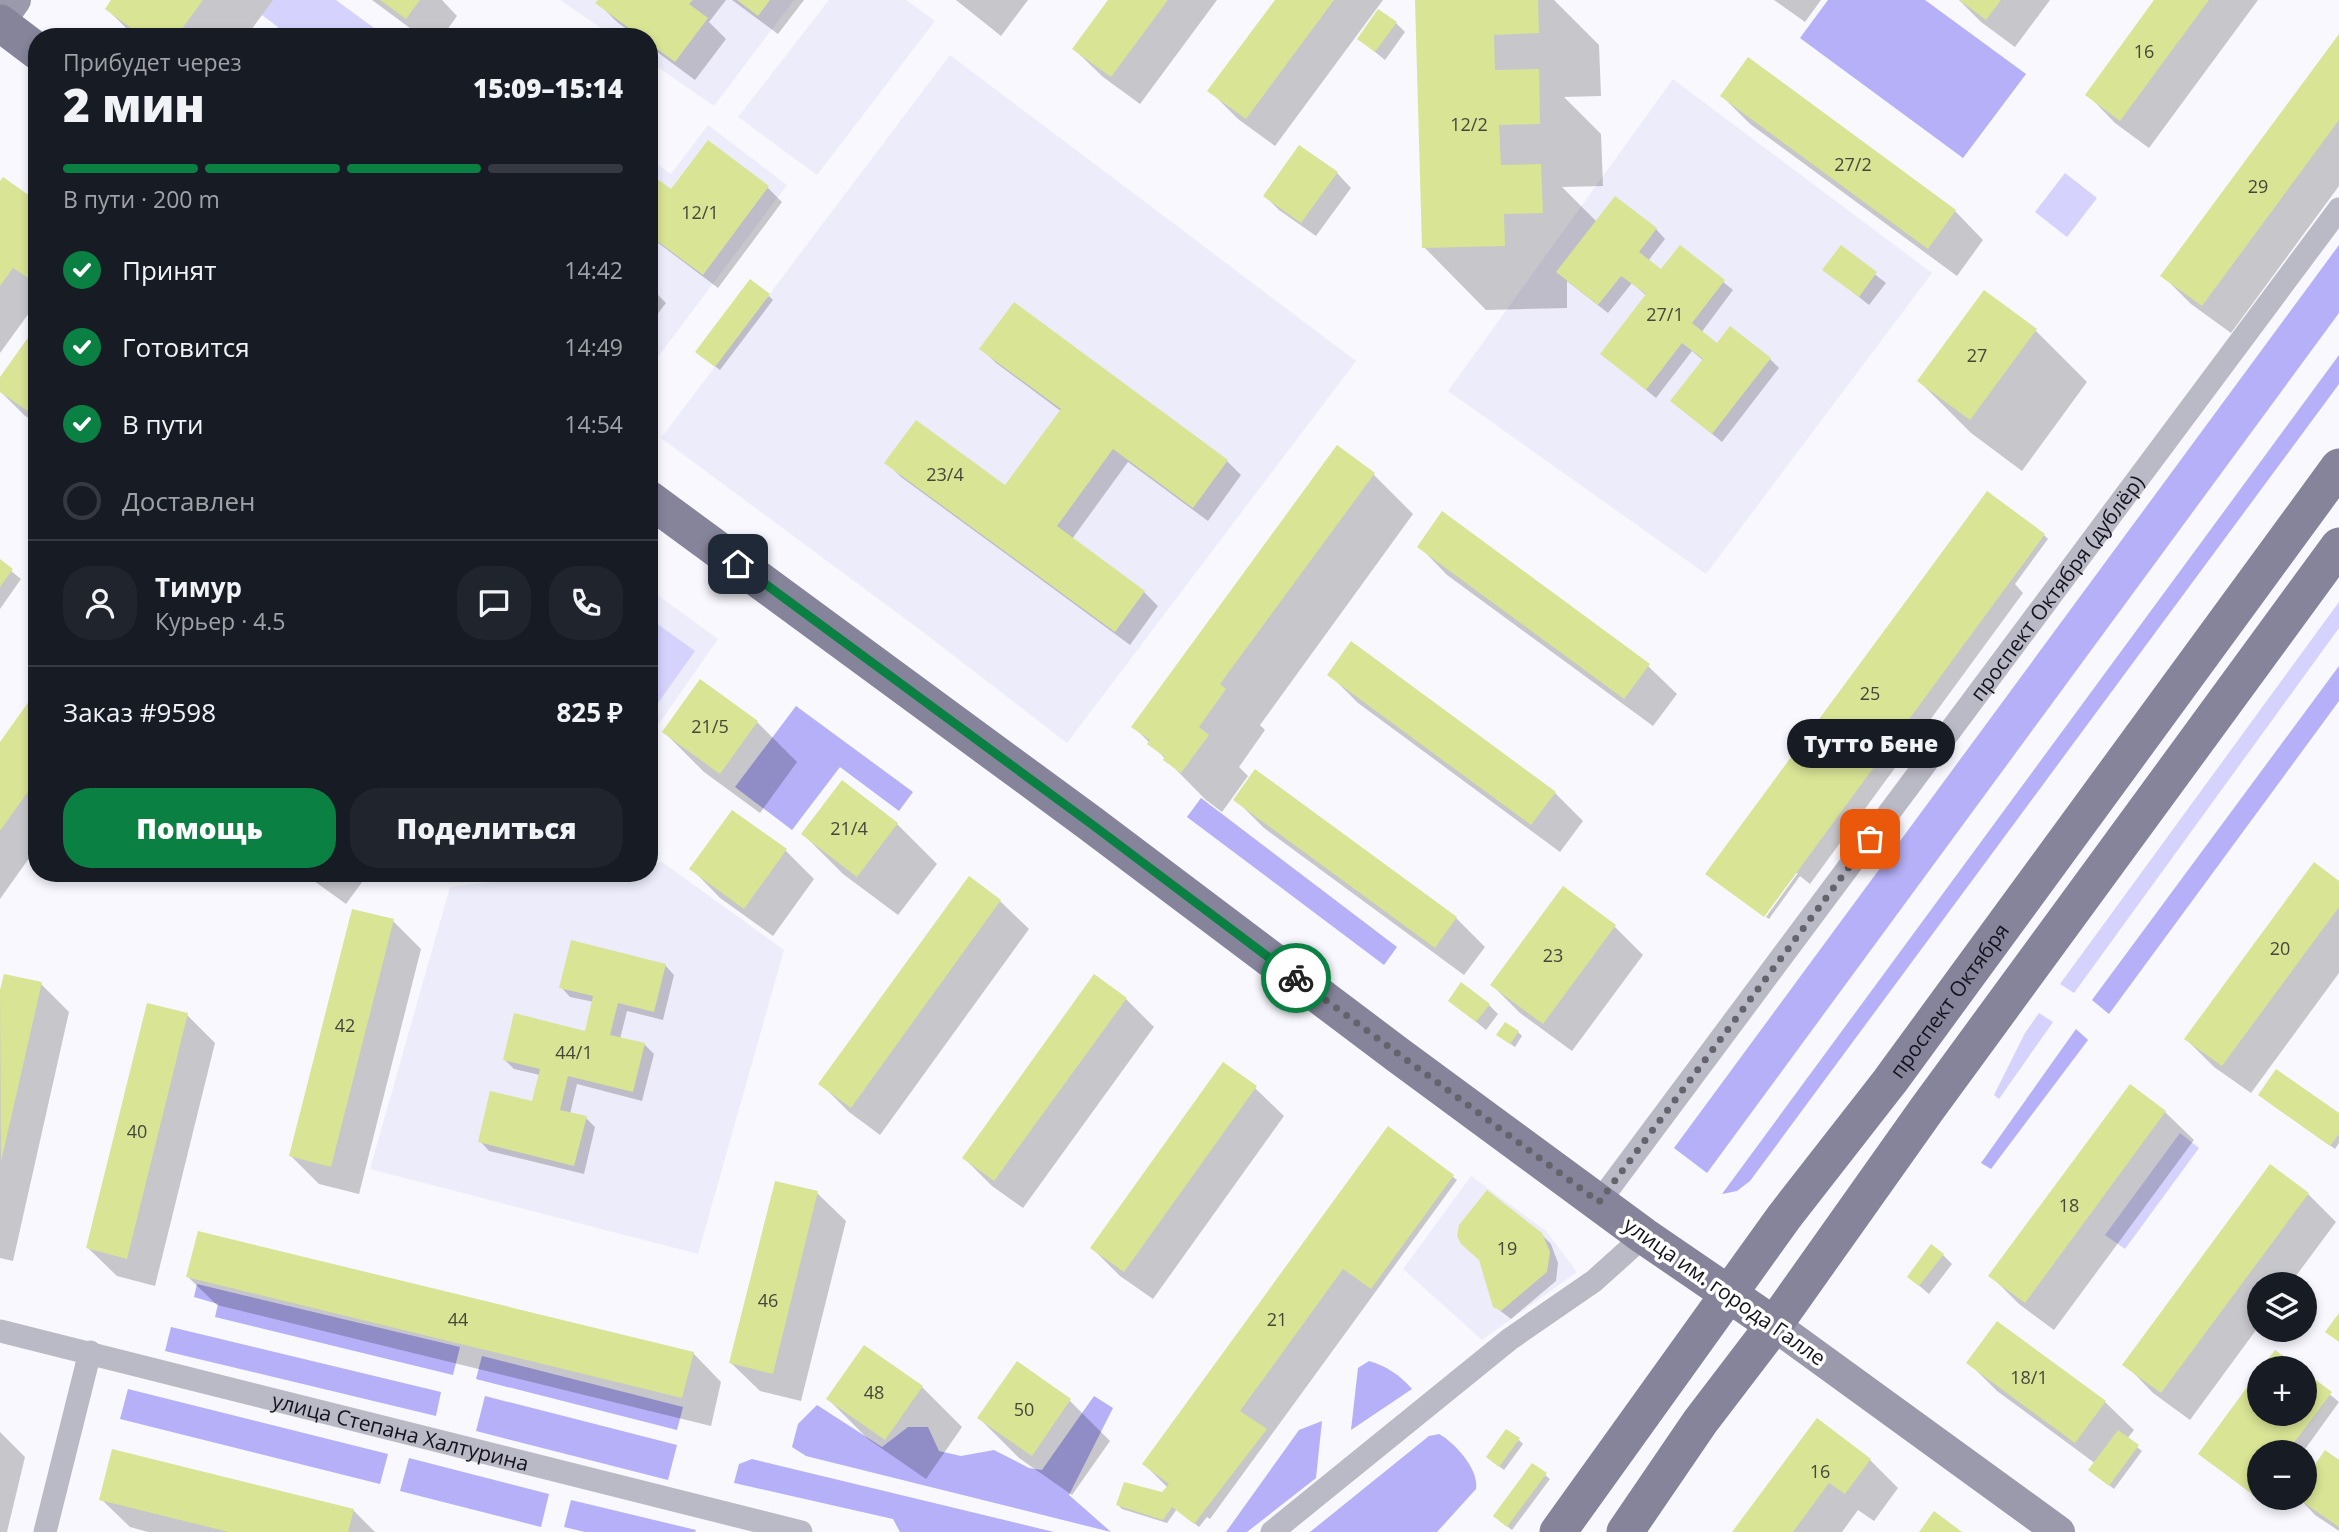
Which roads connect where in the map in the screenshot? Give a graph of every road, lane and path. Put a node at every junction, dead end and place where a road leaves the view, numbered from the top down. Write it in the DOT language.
graph roads {
  1 [pos="15,0"];
  2 [pos="0,22"];
  3 [pos="28,44"];
  4 [pos="2339,209"];
  5 [pos="2339,467"];
  6 [pos="658,506"];
  7 [pos="2339,547"];
  8 [pos="1890,1081"];
  9 [pos="1927,1109"];
  10 [pos="1599,1202"];
  11 [pos="1644,1236"];
  12 [pos="1730,1293"];
  13 [pos="1774,1325"];
  14 [pos="0,1331"];
  15 [pos="90,1352"];
  16 [pos="1574,1526"];
  17 [pos="45,1532"];
  18 [pos="801,1532"];
  19 [pos="1272,1532"];
  20 [pos="1625,1532"];
  21 [pos="2059,1532"];
  1 -- 2 [label="main road"];
  2 -- 3 [label="main road"];
  4 -- 10 [label="street, проспект Октября (дублёр)"];
  5 -- 8 [label="main road, проспект Октября"];
  6 -- 10 [label="main road, улица им. города Галле"];
  7 -- 9 [label="main road"];
  8 -- 9 [label="main road"];
  8 -- 12 [label="main road, проспект Октября"];
  9 -- 13 [label="main road"];
  10 -- 11 [label="main road, улица им. города Галле"];
  11 -- 12 [label="main road, улица им. города Галле"];
  11 -- 19 [label="street"];
  12 -- 13 [label="main road, улица им. города Галле"];
  12 -- 16 [label="main road, проспект Октября"];
  13 -- 20 [label="main road"];
  13 -- 21 [label="main road, улица им. города Галле"];
  14 -- 15 [label="street, улица Степана Халтурина"];
  15 -- 17 [label="street"];
  15 -- 18 [label="street, улица Степана Халтурина"];
}
